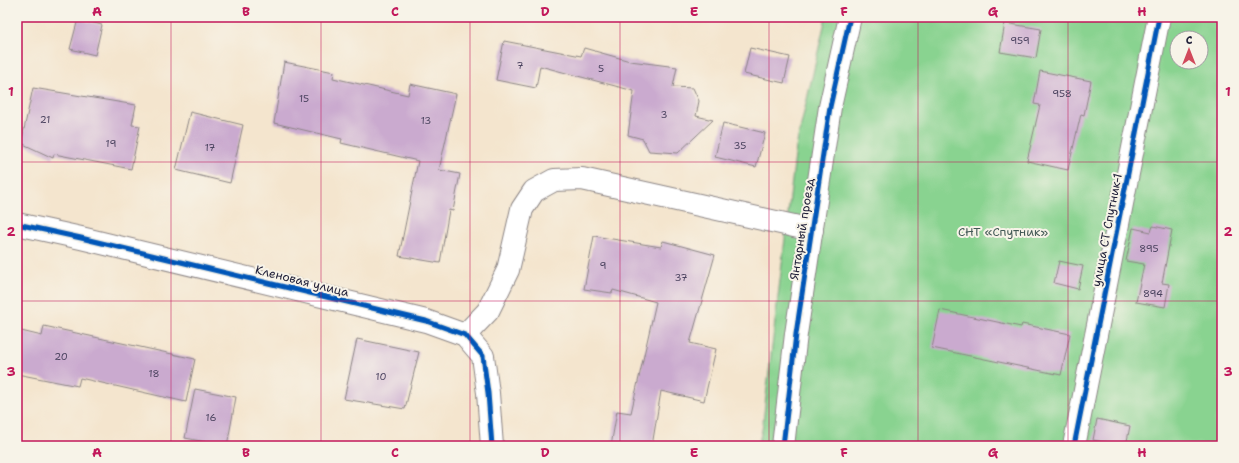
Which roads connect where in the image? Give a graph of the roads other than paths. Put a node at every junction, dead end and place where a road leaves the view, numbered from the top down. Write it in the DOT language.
graph roads {
  1 [pos="850,17"];
  2 [pos="1159,17"];
  3 [pos="17,224"];
  4 [pos="812,230"];
  5 [pos="465,335"];
  6 [pos="492,446"];
  7 [pos="783,446"];
  8 [pos="1074,446"];
  1 -- 4 [label="street, Янтарный проезд"];
  2 -- 8 [label="street, улица СТ Спутник-1"];
  3 -- 5 [label="street, Кленовая улица"];
  4 -- 5 [label="street"];
  4 -- 7 [label="street, Янтарный проезд"];
  5 -- 6 [label="street, Кленовая улица"];
}
